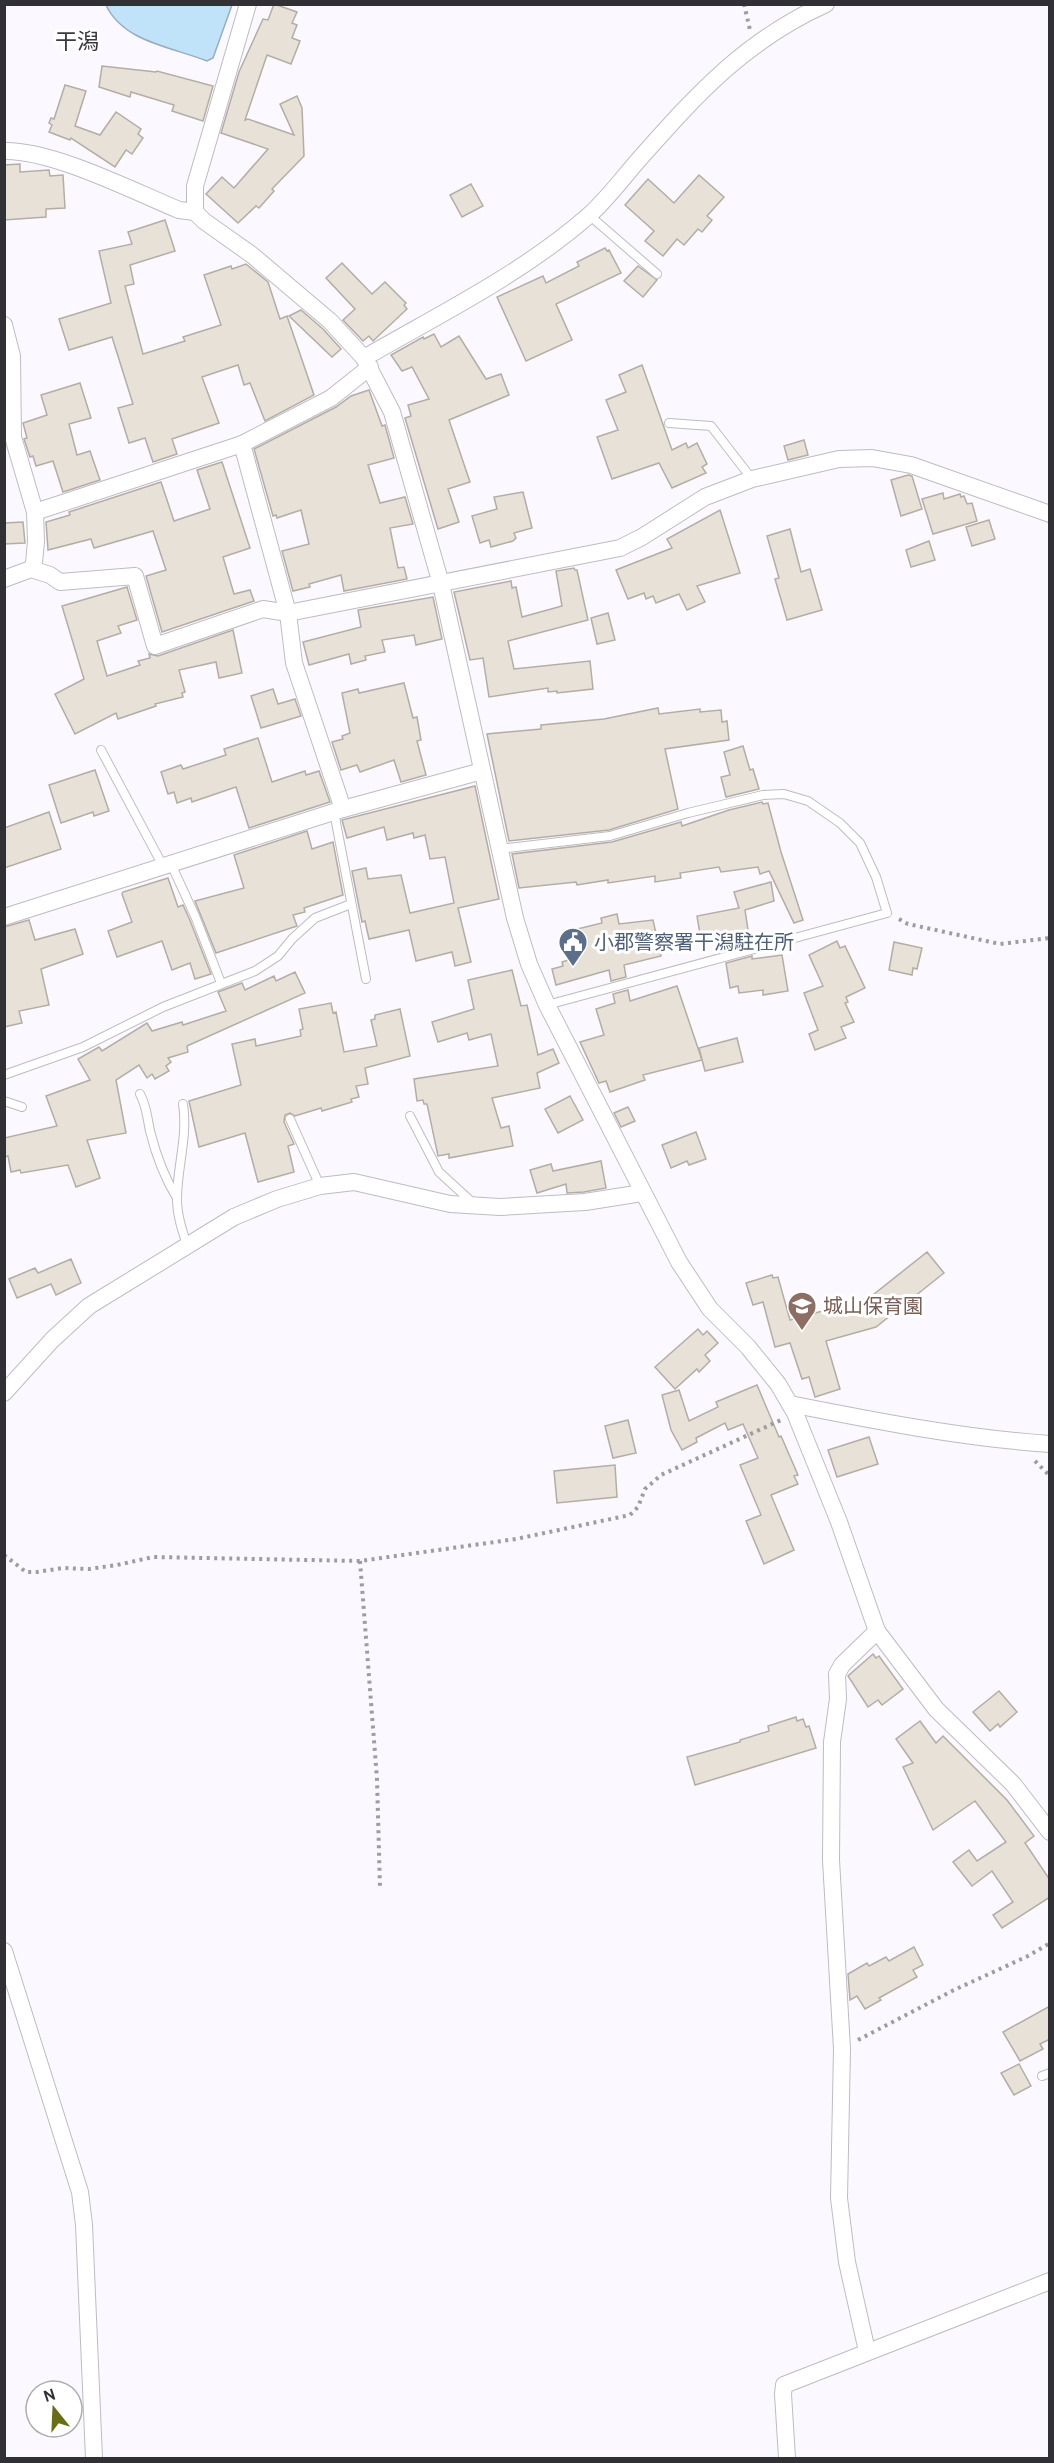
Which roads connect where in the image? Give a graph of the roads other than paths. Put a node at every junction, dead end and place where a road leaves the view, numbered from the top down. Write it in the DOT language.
graph roads {
  1 [pos="248,4"];
  2 [pos="826,4"];
  3 [pos="4,151"];
  4 [pos="195,212"];
  5 [pos="589,215"];
  6 [pos="657,274"];
  7 [pos="4,325"];
  8 [pos="367,362"];
  9 [pos="669,423"];
  10 [pos="242,444"];
  11 [pos="752,479"];
  12 [pos="35,512"];
  13 [pos="1050,514"];
  14 [pos="31,568"];
  15 [pos="4,579"];
  16 [pos="441,584"];
  17 [pos="288,613"];
  18 [pos="101,750"];
  19 [pos="482,771"];
  20 [pos="339,810"];
  21 [pos="499,849"];
  22 [pos="167,865"];
  23 [pos="351,904"];
  24 [pos="4,917"];
  25 [pos="366,979"];
  26 [pos="221,983"];
  27 [pos="547,1005"];
  28 [pos="4,1075"];
  29 [pos="140,1094"];
  30 [pos="4,1101"];
  31 [pos="183,1104"];
  32 [pos="22,1107"];
  33 [pos="410,1116"];
  34 [pos="290,1119"];
  35 [pos="320,1186"];
  36 [pos="642,1193"];
  37 [pos="177,1198"];
  38 [pos="475,1205"];
  39 [pos="187,1245"];
  40 [pos="4,1393"];
  41 [pos="792,1409"];
  42 [pos="1050,1444"];
  43 [pos="877,1631"];
  44 [pos="1050,1832"];
  45 [pos="4,1951"];
  46 [pos="1050,2281"];
  47 [pos="867,2351"];
  48 [pos="94,2458"];
  49 [pos="787,2458"];
  1 -- 4 [label="street"];
  2 -- 5 [label="street"];
  3 -- 4 [label="street"];
  4 -- 8 [label="street"];
  5 -- 6 [label="lane"];
  5 -- 8 [label="street"];
  7 -- 12 [label="street"];
  8 -- 10 [label="street"];
  8 -- 16 [label="street"];
  9 -- 11 [label="lane"];
  10 -- 12 [label="street"];
  10 -- 17 [label="street"];
  11 -- 13 [label="street"];
  11 -- 16 [label="street"];
  12 -- 14 [label="street"];
  14 -- 15 [label="street"];
  14 -- 17 [label="street"];
  16 -- 17 [label="street"];
  16 -- 19 [label="street"];
  17 -- 20 [label="street"];
  18 -- 22 [label="lane"];
  19 -- 20 [label="street"];
  19 -- 21 [label="street"];
  20 -- 22 [label="street"];
  20 -- 23 [label="lane"];
  21 -- 27 [label="street"];
  21 -- 27 [label="lane"];
  22 -- 24 [label="street"];
  22 -- 26 [label="lane"];
  23 -- 25 [label="lane"];
  23 -- 26 [label="lane"];
  26 -- 28 [label="lane"];
  27 -- 36 [label="street"];
  29 -- 37 [label="lane"];
  30 -- 32 [label="lane"];
  31 -- 37 [label="lane"];
  33 -- 38 [label="lane"];
  34 -- 35 [label="lane"];
  35 -- 38 [label="street"];
  35 -- 39 [label="street"];
  36 -- 38 [label="street"];
  36 -- 41 [label="street"];
  37 -- 39 [label="lane"];
  39 -- 40 [label="street"];
  41 -- 42 [label="street"];
  41 -- 43 [label="street"];
  43 -- 44 [label="street"];
  43 -- 47 [label="street"];
  45 -- 48 [label="street"];
  46 -- 47 [label="street"];
  47 -- 49 [label="street"];
}
